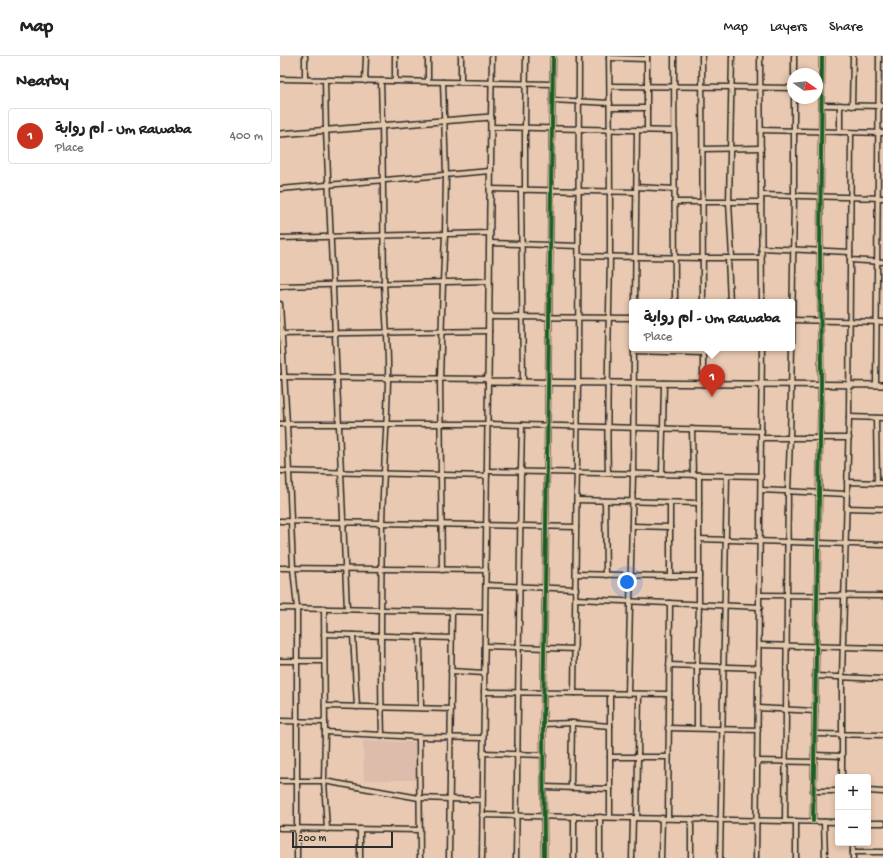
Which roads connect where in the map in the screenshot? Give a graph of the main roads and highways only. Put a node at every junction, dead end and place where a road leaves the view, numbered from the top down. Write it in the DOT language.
graph roads {
  1 [pos="280,134"];
  2 [pos="883,386"];
  1 -- 2 [label="main road"];
}
